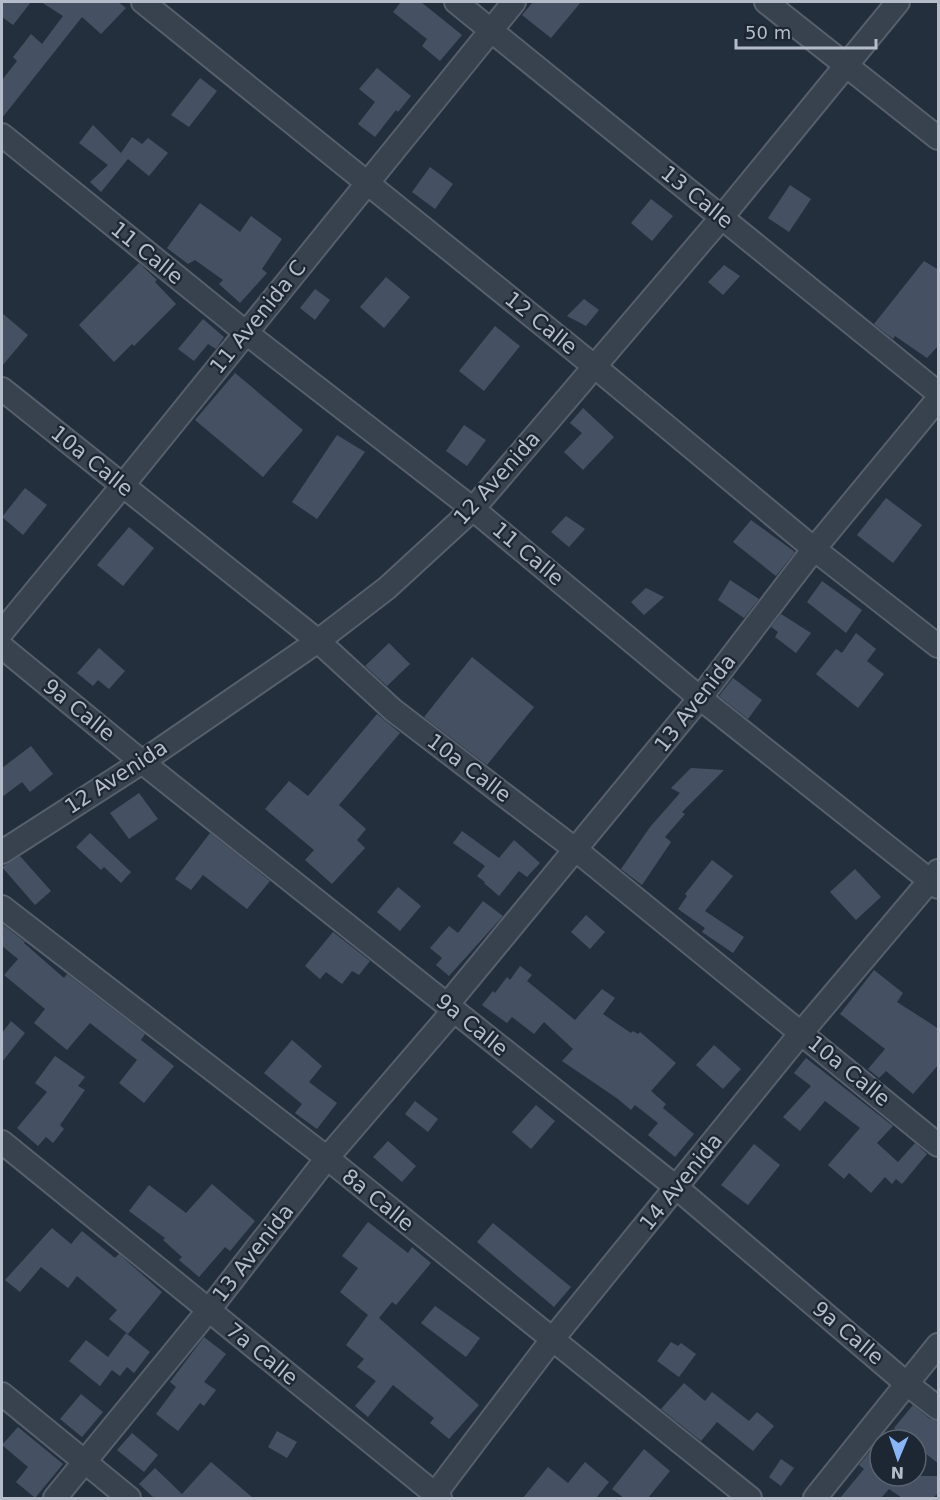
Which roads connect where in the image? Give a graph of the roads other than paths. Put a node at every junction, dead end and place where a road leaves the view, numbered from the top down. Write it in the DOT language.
graph roads {
  1 [pos="143,2"];
  2 [pos="456,2"];
  3 [pos="514,2"];
  4 [pos="766,2"];
  5 [pos="898,2"];
  6 [pos="491,29"];
  7 [pos="846,66"];
  8 [pos="2,135"];
  9 [pos="939,138"];
  10 [pos="367,182"];
  11 [pos="722,217"];
  12 [pos="245,332"];
  13 [pos="594,366"];
  14 [pos="2,389"];
  15 [pos="939,393"];
  16 [pos="939,399"];
  17 [pos="123,485"];
  18 [pos="473,509"];
  19 [pos="814,549"];
  20 [pos="2,632"];
  21 [pos="318,641"];
  22 [pos="939,646"];
  23 [pos="2,647"];
  24 [pos="700,698"];
  25 [pos="142,762"];
  26 [pos="576,850"];
  27 [pos="2,852"];
  28 [pos="936,879"];
  29 [pos="2,907"];
  30 [pos="451,1008"];
  31 [pos="801,1033"];
  32 [pos="2,1142"];
  33 [pos="939,1145"];
  34 [pos="327,1158"];
  35 [pos="677,1188"];
  36 [pos="208,1311"];
  37 [pos="551,1341"];
  38 [pos="939,1345"];
  39 [pos="908,1384"];
  40 [pos="2,1394"];
  41 [pos="939,1408"];
  42 [pos="85,1462"];
  43 [pos="436,1497"];
  44 [pos="55,1498"];
  45 [pos="129,1498"];
  46 [pos="750,1498"];
  47 [pos="814,1498"];
  1 -- 10 [label="street, 12 Calle"];
  2 -- 6 [label="street, 13 Calle"];
  3 -- 6 [label="street, 11 Avenida C"];
  4 -- 7 [label="street"];
  5 -- 7 [label="street, 12 Avenida"];
  6 -- 10 [label="street, 11 Avenida C"];
  6 -- 11 [label="street, 13 Calle"];
  7 -- 9 [label="street"];
  7 -- 11 [label="street, 12 Avenida"];
  8 -- 12 [label="street, 11 Calle"];
  10 -- 12 [label="street, 11 Avenida C"];
  10 -- 13 [label="street, 12 Calle"];
  11 -- 13 [label="street, 12 Avenida"];
  11 -- 15 [label="street, 13 Calle"];
  12 -- 17 [label="street, 11 Avenida C"];
  12 -- 18 [label="street, 11 Calle"];
  13 -- 18 [label="street, 12 Avenida"];
  13 -- 19 [label="street, 12 Calle"];
  14 -- 17 [label="street, 10a Calle"];
  16 -- 19 [label="street, 13 Avenida"];
  17 -- 20 [label="street, 11 Avenida C"];
  17 -- 21 [label="street, 10a Calle"];
  18 -- 21 [label="street, 12 Avenida"];
  18 -- 24 [label="street, 11 Calle"];
  19 -- 22 [label="street, 12 Calle"];
  19 -- 24 [label="street, 13 Avenida"];
  21 -- 25 [label="street, 12 Avenida"];
  21 -- 26 [label="street, 10a Calle"];
  23 -- 25 [label="street, 9a Calle"];
  24 -- 26 [label="street, 13 Avenida"];
  24 -- 28 [label="street, 11 Calle"];
  25 -- 27 [label="street, 12 Avenida"];
  25 -- 30 [label="street, 9a Calle"];
  26 -- 30 [label="street, 13 Avenida"];
  26 -- 31 [label="street, 10a Calle"];
  28 -- 31 [label="street, 14 Avenida"];
  29 -- 34 [label="street, 8a Calle"];
  30 -- 34 [label="street, 13 Avenida"];
  30 -- 35 [label="street, 9a Calle"];
  31 -- 33 [label="street, 10a Calle"];
  31 -- 35 [label="street, 14 Avenida"];
  32 -- 36 [label="street, 7a Calle"];
  34 -- 36 [label="street, 13 Avenida"];
  34 -- 37 [label="street, 8a Calle"];
  35 -- 37 [label="street, 14 Avenida"];
  35 -- 39 [label="street, 9a Calle"];
  36 -- 42 [label="street, 13 Avenida"];
  36 -- 43 [label="street, 7a Calle"];
  37 -- 43 [label="street, 14 Avenida"];
  37 -- 46 [label="street, 8a Calle"];
  38 -- 39 [label="street"];
  39 -- 41 [label="street, 9a Calle"];
  39 -- 47 [label="street"];
  40 -- 42 [label="street"];
  42 -- 44 [label="street, 13 Avenida"];
  42 -- 45 [label="street"];
}
